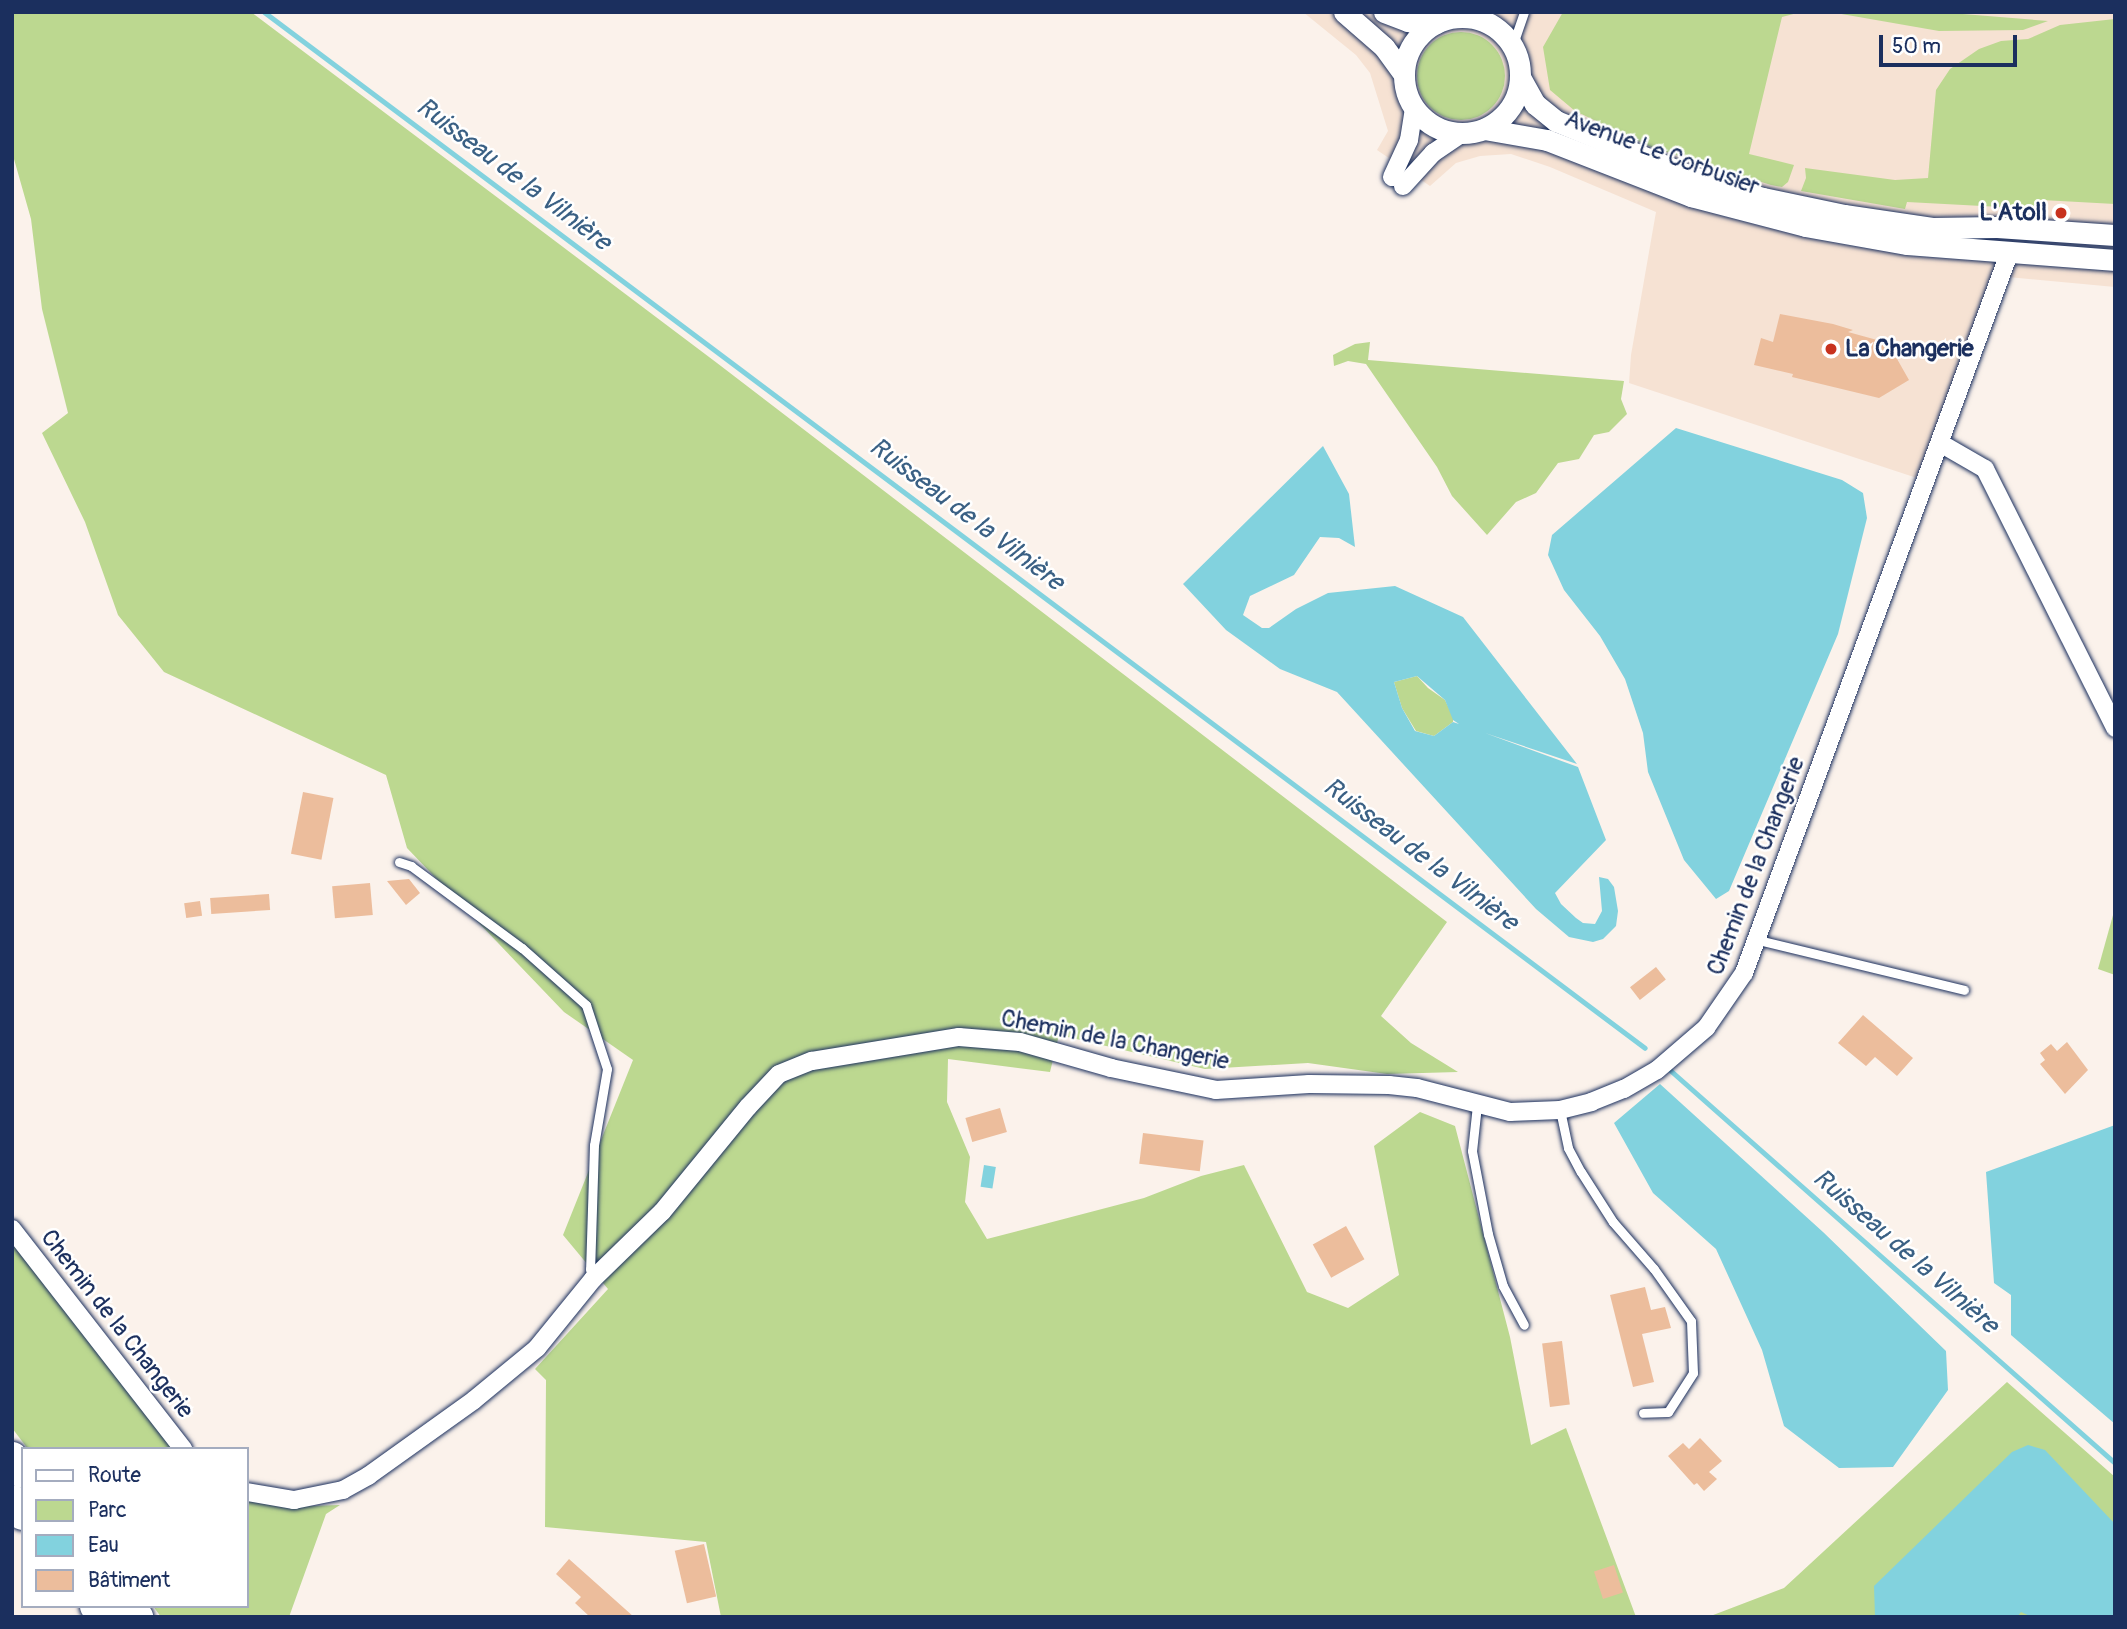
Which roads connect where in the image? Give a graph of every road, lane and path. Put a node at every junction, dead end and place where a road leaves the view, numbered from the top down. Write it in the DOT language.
graph roads {
  1 [pos="1344,12"];
  2 [pos="1384,12"];
  3 [pos="1524,12"];
  4 [pos="1466,15"];
  5 [pos="1436,23"];
  6 [pos="1512,47"];
  7 [pos="1404,75"];
  8 [pos="1520,77"];
  9 [pos="1413,107"];
  10 [pos="1484,129"];
  11 [pos="1463,133"];
  12 [pos="2115,235"];
  13 [pos="2010,251"];
  14 [pos="2115,260"];
  15 [pos="1940,443"];
  16 [pos="2115,728"];
  17 [pos="399,862"];
  18 [pos="1758,940"];
  19 [pos="1964,990"];
  20 [pos="1477,1105"];
  21 [pos="1560,1110"];
  22 [pos="12,1229"];
  23 [pos="593,1279"];
  24 [pos="1524,1325"];
  25 [pos="1643,1413"];
  26 [pos="181,1447"];
  27 [pos="248,1492"];
  1 -- 7 [label="street"];
  2 -- 5 [label="street"];
  3 -- 6 [label="lane"];
  4 -- 5 [label="street"];
  4 -- 6 [label="street"];
  5 -- 7 [label="street"];
  6 -- 8 [label="street"];
  7 -- 9 [label="street"];
  8 -- 10 [label="street"];
  8 -- 12 [label="street, Avenue Le Corbusier"];
  9 -- 11 [label="street"];
  9 -- 11 [label="street"];
  10 -- 11 [label="street"];
  10 -- 13 [label="street, Avenue Le Corbusier"];
  13 -- 14 [label="street, Avenue Le Corbusier"];
  13 -- 15 [label="street, Chemin de la Changerie"];
  15 -- 16 [label="street"];
  15 -- 18 [label="street, Chemin de la Changerie"];
  17 -- 23 [label="lane"];
  18 -- 19 [label="lane"];
  18 -- 21 [label="street, Chemin de la Changerie"];
  20 -- 21 [label="street, Chemin de la Changerie"];
  20 -- 23 [label="street, Chemin de la Changerie"];
  20 -- 24 [label="lane"];
  21 -- 25 [label="lane"];
  22 -- 26 [label="street, Chemin de la Changerie"];
  23 -- 27 [label="street, Chemin de la Changerie"];
}
